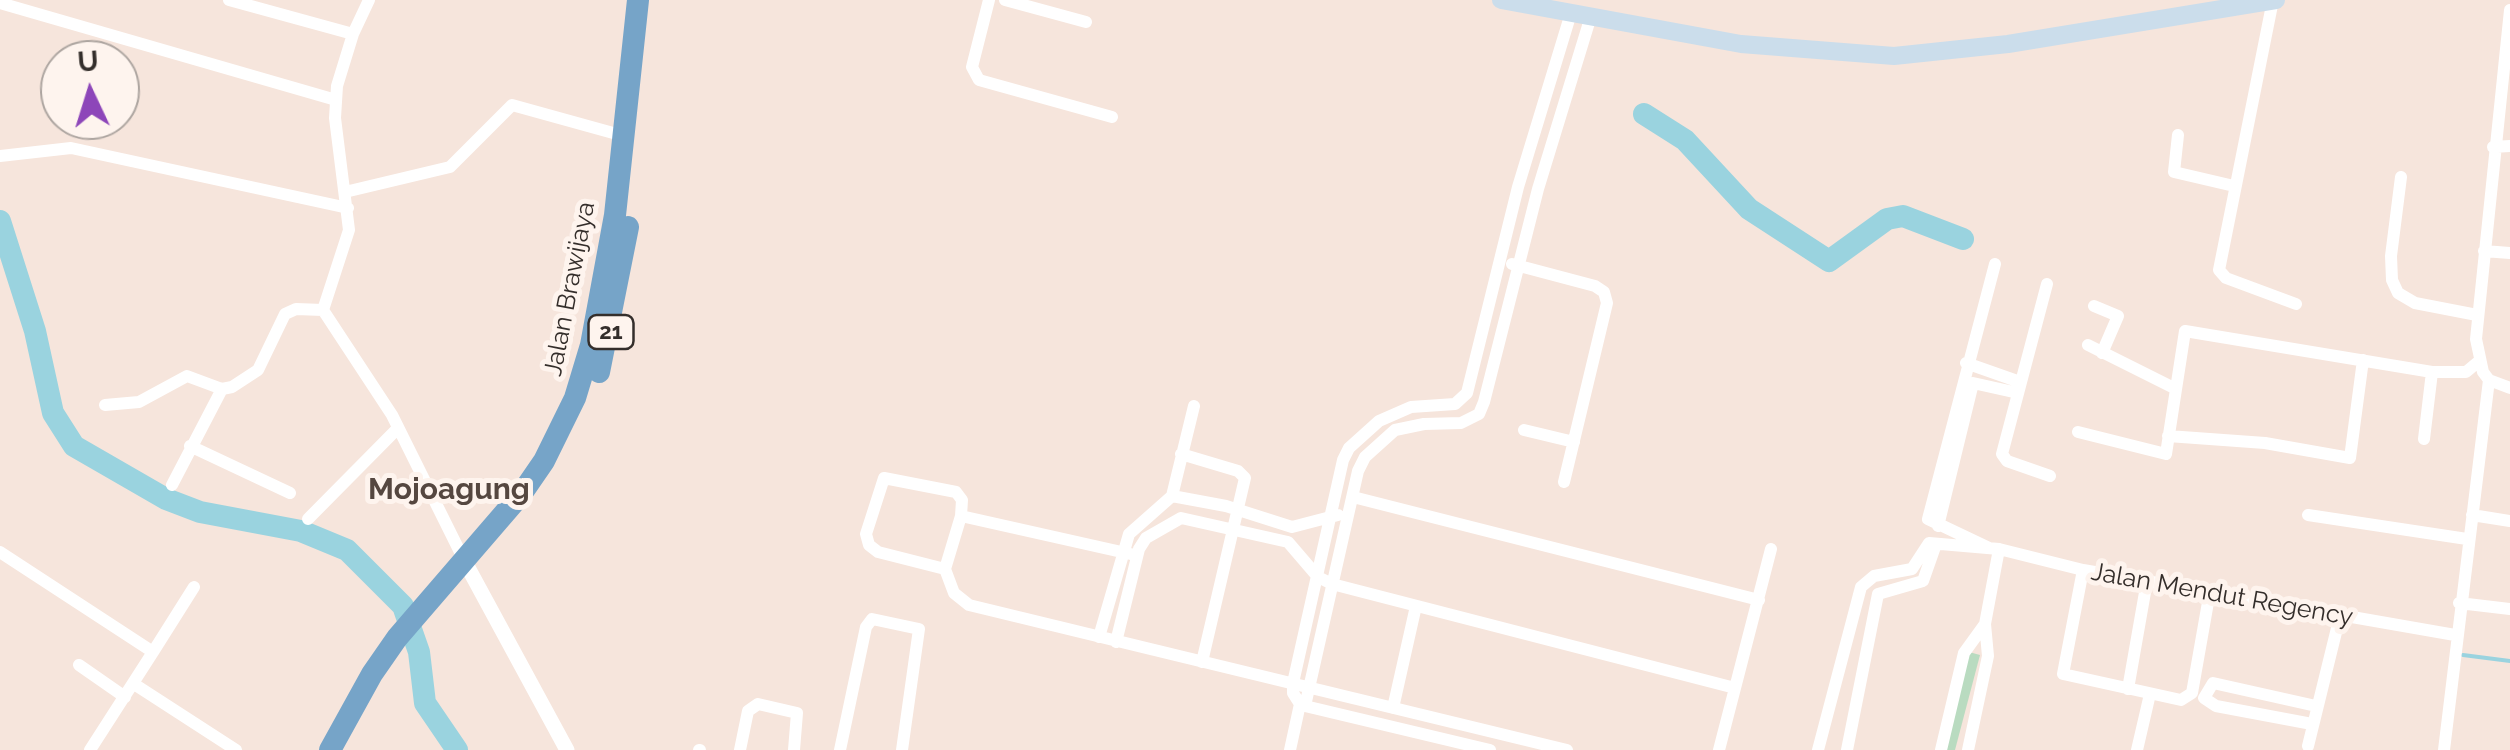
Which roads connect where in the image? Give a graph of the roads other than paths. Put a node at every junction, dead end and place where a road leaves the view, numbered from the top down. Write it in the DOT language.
graph roads {
  1 [pos="229,0"];
  2 [pos="369,0"];
  3 [pos="638,0"];
  4 [pos="652,0"];
  5 [pos="989,0"];
  6 [pos="1005,0"];
  7 [pos="1501,0"];
  8 [pos="2275,0"];
  9 [pos="0,3"];
  10 [pos="1529,3"];
  11 [pos="2510,10"];
  12 [pos="1571,13"];
  13 [pos="1591,16"];
  14 [pos="1086,22"];
  15 [pos="353,34"];
  16 [pos="640,41"];
  17 [pos="1545,98"];
  18 [pos="336,100"];
  19 [pos="1564,104"];
  20 [pos="1112,117"];
  21 [pos="2178,135"];
  22 [pos="624,136"];
  23 [pos="2510,146"];
  24 [pos="2494,148"];
  25 [pos="0,156"];
  26 [pos="2401,177"];
  27 [pos="2234,186"];
  28 [pos="345,192"];
  29 [pos="348,208"];
  30 [pos="2484,251"];
  31 [pos="2510,253"];
  32 [pos="1500,260"];
  33 [pos="1994,264"];
  34 [pos="1517,265"];
  35 [pos="2047,284"];
  36 [pos="2296,304"];
  37 [pos="2094,306"];
  38 [pos="324,310"];
  39 [pos="2477,315"];
  40 [pos="2088,345"];
  41 [pos="2102,353"];
  42 [pos="2362,360"];
  43 [pos="2478,362"];
  44 [pos="1972,365"];
  45 [pos="2432,372"];
  46 [pos="2489,380"];
  47 [pos="1974,382"];
  48 [pos="2019,388"];
  49 [pos="2174,388"];
  50 [pos="2510,388"];
  51 [pos="222,389"];
  52 [pos="105,405"];
  53 [pos="1194,406"];
  54 [pos="398,428"];
  55 [pos="1524,430"];
  56 [pos="2078,432"];
  57 [pos="2168,436"];
  58 [pos="2424,439"];
  59 [pos="1574,442"];
  60 [pos="190,446"];
  61 [pos="1181,454"];
  62 [pos="2050,476"];
  63 [pos="1564,482"];
  64 [pos="172,484"];
  65 [pos="290,492"];
  66 [pos="1172,496"];
  67 [pos="1353,497"];
  68 [pos="1238,510"];
  69 [pos="1332,514"];
  70 [pos="2308,515"];
  71 [pos="2472,515"];
  72 [pos="962,516"];
  73 [pos="1347,517"];
  74 [pos="308,518"];
  75 [pos="2510,521"];
  76 [pos="1938,526"];
  77 [pos="1292,527"];
  78 [pos="1234,529"];
  79 [pos="2468,540"];
  80 [pos="1288,542"];
  81 [pos="1936,544"];
  82 [pos="1994,548"];
  83 [pos="1771,549"];
  84 [pos="0,552"];
  85 [pos="1128,554"];
  86 [pos="468,568"];
  87 [pos="945,569"];
  88 [pos="2083,570"];
  89 [pos="1318,577"];
  90 [pos="2147,580"];
  91 [pos="1332,584"];
  92 [pos="194,587"];
  93 [pos="2210,591"];
  94 [pos="1759,600"];
  95 [pos="2459,603"];
  96 [pos="1416,606"];
  97 [pos="2510,610"];
  98 [pos="2340,616"];
  99 [pos="1985,624"];
  100 [pos="2455,635"];
  101 [pos="1099,638"];
  102 [pos="402,642"];
  103 [pos="1116,642"];
  104 [pos="153,652"];
  105 [pos="1202,662"];
  106 [pos="78,665"];
  107 [pos="1294,683"];
  108 [pos="134,684"];
  109 [pos="1308,688"];
  110 [pos="1735,688"];
  111 [pos="2128,689"];
  112 [pos="2150,694"];
  113 [pos="125,697"];
  114 [pos="1302,705"];
  115 [pos="2316,706"];
  116 [pos="1393,708"];
  117 [pos="2312,724"];
  118 [pos="1820,744"];
  119 [pos="2308,746"];
  120 [pos="1847,748"];
  121 [pos="90,750"];
  122 [pos="236,750"];
  123 [pos="330,750"];
  124 [pos="346,750"];
  125 [pos="567,750"];
  126 [pos="740,750"];
  127 [pos="794,750"];
  128 [pos="840,750"];
  129 [pos="902,750"];
  130 [pos="1290,750"];
  131 [pos="1490,750"];
  132 [pos="1567,750"];
  133 [pos="1718,750"];
  134 [pos="1941,750"];
  135 [pos="1968,750"];
  136 [pos="2137,750"];
  137 [pos="2444,750"];
  1 -- 15 [label="street"];
  2 -- 15 [label="street"];
  3 -- 16 [label="highway, Jalan Brawijaya / 21"];
  4 -- 16 [label="highway, Jalan Brawijaya / 21"];
  5 -- 20 [label="street"];
  6 -- 14 [label="street"];
  7 -- 10 [label="main road"];
  8 -- 13 [label="main road"];
  8 -- 27 [label="street"];
  9 -- 18 [label="street"];
  10 -- 12 [label="main road"];
  11 -- 24 [label="street"];
  12 -- 13 [label="main road"];
  12 -- 17 [label="street"];
  13 -- 19 [label="street"];
  15 -- 18 [label="street"];
  16 -- 22 [label="highway, Jalan Brawijaya / 21"];
  16 -- 86 [label="highway, Jalan Brawijaya / 21"];
  17 -- 19 [label="street"];
  17 -- 32 [label="street"];
  18 -- 28 [label="street"];
  19 -- 34 [label="street"];
  21 -- 27 [label="street"];
  22 -- 28 [label="street"];
  22 -- 86 [label="highway, Jalan Brawijaya / 21"];
  23 -- 24 [label="street"];
  24 -- 30 [label="street"];
  25 -- 29 [label="street"];
  26 -- 39 [label="street"];
  27 -- 36 [label="street"];
  28 -- 29 [label="street"];
  29 -- 38 [label="street"];
  30 -- 31 [label="street"];
  30 -- 39 [label="street"];
  32 -- 34 [label="street"];
  32 -- 69 [label="street"];
  33 -- 44 [label="street"];
  34 -- 59 [label="street"];
  34 -- 67 [label="street"];
  35 -- 48 [label="street"];
  37 -- 41 [label="street"];
  38 -- 51 [label="street"];
  38 -- 54 [label="street"];
  39 -- 43 [label="street"];
  40 -- 41 [label="street"];
  41 -- 49 [label="street"];
  42 -- 45 [label="street"];
  42 -- 49 [label="street"];
  42 -- 57 [label="street"];
  43 -- 45 [label="street"];
  43 -- 46 [label="street"];
  44 -- 47 [label="street"];
  44 -- 48 [label="street"];
  44 -- 76 [label="street"];
  45 -- 58 [label="street"];
  46 -- 50 [label="street"];
  46 -- 71 [label="street"];
  47 -- 48 [label="street"];
  47 -- 76 [label="street"];
  48 -- 62 [label="street"];
  49 -- 57 [label="street"];
  51 -- 52 [label="street"];
  51 -- 60 [label="street"];
  53 -- 61 [label="street"];
  54 -- 74 [label="street"];
  54 -- 86 [label="street"];
  55 -- 59 [label="street"];
  56 -- 57 [label="street"];
  59 -- 63 [label="street"];
  60 -- 64 [label="street"];
  60 -- 65 [label="street"];
  61 -- 66 [label="street"];
  61 -- 68 [label="street"];
  66 -- 68 [label="street"];
  66 -- 85 [label="street"];
  67 -- 73 [label="street"];
  67 -- 94 [label="street"];
  68 -- 77 [label="street"];
  68 -- 78 [label="street"];
  69 -- 73 [label="street"];
  69 -- 77 [label="street"];
  69 -- 89 [label="street"];
  70 -- 79 [label="street"];
  71 -- 75 [label="street"];
  71 -- 79 [label="street"];
  72 -- 85 [label="street"];
  72 -- 87 [label="street"];
  72 -- 87 [label="street"];
  73 -- 91 [label="street"];
  76 -- 82 [label="street"];
  77 -- 80 [label="street"];
  78 -- 80 [label="street"];
  78 -- 85 [label="street"];
  78 -- 105 [label="street"];
  79 -- 95 [label="street"];
  80 -- 89 [label="street"];
  81 -- 82 [label="street"];
  81 -- 118 [label="street"];
  81 -- 120 [label="street"];
  82 -- 88 [label="street, Jalan Mendut Regency"];
  82 -- 99 [label="street"];
  83 -- 94 [label="street"];
  84 -- 104 [label="street"];
  85 -- 101 [label="street"];
  85 -- 103 [label="street"];
  86 -- 102 [label="highway, Jalan Brawijaya / 21"];
  86 -- 125 [label="street"];
  87 -- 101 [label="street"];
  88 -- 90 [label="street, Jalan Mendut Regency"];
  88 -- 111 [label="street"];
  89 -- 91 [label="street"];
  89 -- 107 [label="street"];
  90 -- 93 [label="street, Jalan Mendut Regency"];
  90 -- 111 [label="street"];
  91 -- 96 [label="street"];
  91 -- 109 [label="street"];
  92 -- 104 [label="street"];
  93 -- 98 [label="street, Jalan Mendut Regency"];
  93 -- 112 [label="street"];
  94 -- 110 [label="street"];
  95 -- 97 [label="street"];
  95 -- 100 [label="street"];
  96 -- 110 [label="street"];
  96 -- 116 [label="street"];
  98 -- 100 [label="street, Jalan Mendut Regency"];
  98 -- 115 [label="street"];
  99 -- 134 [label="street"];
  99 -- 135 [label="street"];
  100 -- 137 [label="street"];
  101 -- 103 [label="street"];
  102 -- 123 [label="highway, Jalan Brawijaya / 21"];
  102 -- 124 [label="highway, Jalan Brawijaya / 21"];
  103 -- 105 [label="street"];
  104 -- 108 [label="street"];
  105 -- 107 [label="street"];
  106 -- 113 [label="street"];
  107 -- 109 [label="street"];
  107 -- 114 [label="street"];
  108 -- 113 [label="street"];
  108 -- 122 [label="street"];
  109 -- 114 [label="street"];
  109 -- 116 [label="street"];
  110 -- 133 [label="street"];
  111 -- 112 [label="street"];
  112 -- 136 [label="street"];
  113 -- 121 [label="street"];
  114 -- 130 [label="street"];
  114 -- 131 [label="street"];
  115 -- 117 [label="street"];
  115 -- 117 [label="street"];
  116 -- 132 [label="street"];
  117 -- 119 [label="street"];
  118 -- 120 [label="street"];
  126 -- 127 [label="street"];
  128 -- 129 [label="street"];
}
